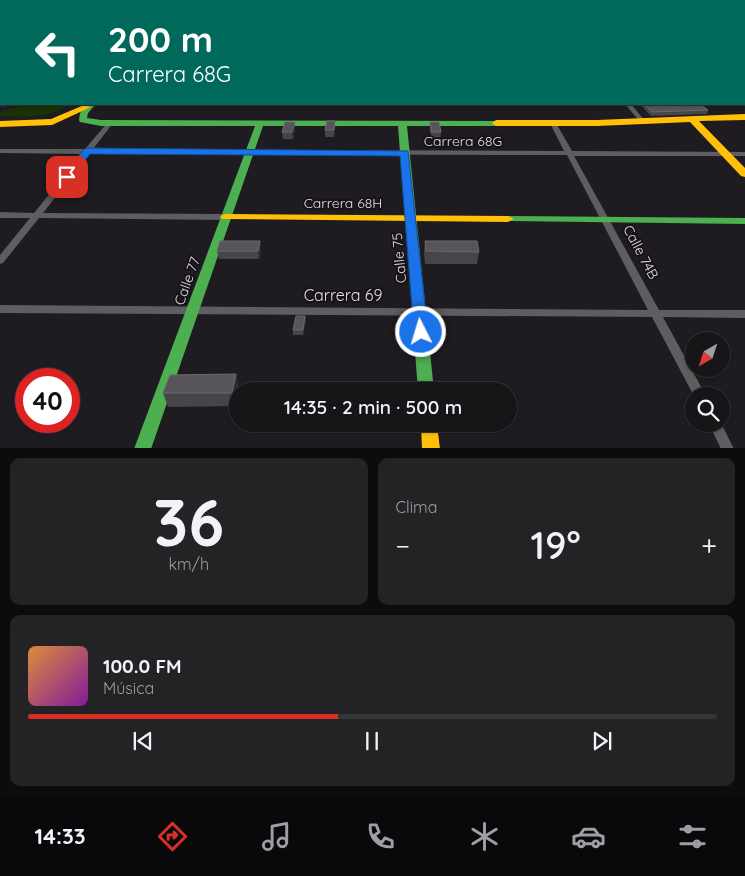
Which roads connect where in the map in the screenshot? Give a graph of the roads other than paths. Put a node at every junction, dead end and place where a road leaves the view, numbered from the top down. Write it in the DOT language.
graph roads {
  1 [pos="75,105"];
  2 [pos="90,105"];
  3 [pos="91,105"];
  4 [pos="629,105"];
  5 [pos="745,117"];
  6 [pos="693,120"];
  7 [pos="0,122"];
  8 [pos="643,122"];
  9 [pos="110,123"];
  10 [pos="260,123"];
  11 [pos="402,123"];
  12 [pos="553,123"];
  13 [pos="0,151"];
  14 [pos="88,151"];
  15 [pos="249,152"];
  16 [pos="405,153"];
  17 [pos="570,154"];
  18 [pos="726,154"];
  19 [pos="745,154"];
  20 [pos="745,174"];
  21 [pos="0,215"];
  22 [pos="36,216"];
  23 [pos="226,217"];
  24 [pos="411,218"];
  25 [pos="605,220"];
  26 [pos="745,221"];
  27 [pos="0,261"];
  28 [pos="0,309"];
  29 [pos="192,310"];
  30 [pos="419,312"];
  31 [pos="656,314"];
  32 [pos="745,314"];
  33 [pos="425,382"];
  34 [pos="695,387"];
  35 [pos="430,432"];
  36 [pos="719,432"];
  37 [pos="142,448"];
  38 [pos="431,448"];
  39 [pos="728,448"];
  1 -- 7 [label="main road"];
  2 -- 7 [label="main road"];
  3 -- 9 [label="main road"];
  4 -- 8 [label="street"];
  5 -- 6 [label="main road"];
  6 -- 8 [label="main road"];
  6 -- 18 [label="main road"];
  8 -- 12 [label="main road"];
  9 -- 10 [label="main road"];
  9 -- 14 [label="street"];
  10 -- 11 [label="main road"];
  10 -- 15 [label="main road, Calle 77"];
  11 -- 12 [label="main road"];
  11 -- 16 [label="main road, Calle 75"];
  12 -- 17 [label="street, Calle 74B"];
  13 -- 14 [label="street, Carrera 68G"];
  14 -- 15 [label="street, Carrera 68G"];
  14 -- 22 [label="street"];
  15 -- 16 [label="street, Carrera 68G"];
  15 -- 23 [label="main road, Calle 77"];
  16 -- 17 [label="street, Carrera 68G"];
  16 -- 24 [label="main road, Calle 75"];
  17 -- 18 [label="street, Carrera 68G"];
  17 -- 25 [label="street, Calle 74B"];
  18 -- 19 [label="street, Carrera 68G"];
  18 -- 20 [label="main road"];
  21 -- 22 [label="street, Carrera 68H"];
  22 -- 23 [label="street, Carrera 68H"];
  22 -- 27 [label="street"];
  23 -- 24 [label="main road, Carrera 68H"];
  23 -- 29 [label="main road, Calle 77"];
  24 -- 25 [label="main road, Carrera 68H"];
  24 -- 30 [label="main road, Calle 75"];
  25 -- 26 [label="main road, Carrera 68H"];
  25 -- 31 [label="street, Calle 74B"];
  28 -- 29 [label="street, Carrera 69"];
  29 -- 30 [label="street, Carrera 69"];
  29 -- 37 [label="main road, Calle 77"];
  30 -- 31 [label="street, Carrera 69"];
  30 -- 33 [label="main road, Calle 75"];
  31 -- 32 [label="street, Carrera 69"];
  31 -- 34 [label="street, Calle 74B"];
  35 -- 38 [label="main road"];
  36 -- 39 [label="street"];
}
